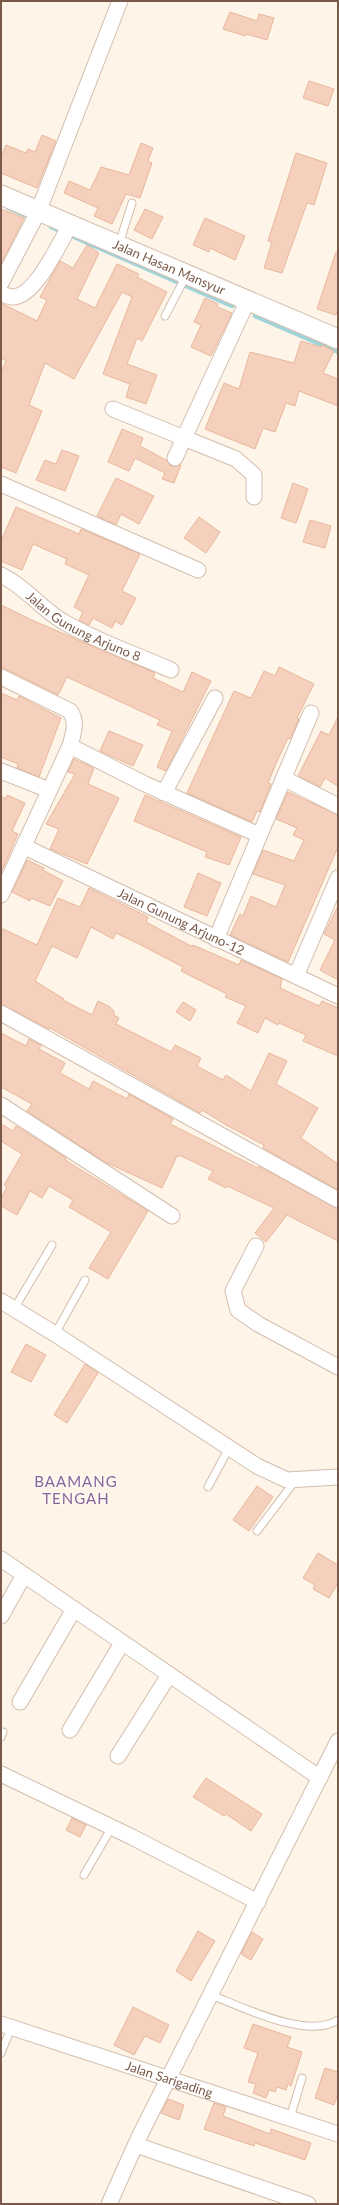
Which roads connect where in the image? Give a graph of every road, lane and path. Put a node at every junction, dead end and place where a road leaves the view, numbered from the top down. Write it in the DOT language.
graph roads {
  1 [pos="120,1"];
  2 [pos="1,195"];
  3 [pos="132,203"];
  4 [pos="38,212"];
  5 [pos="70,225"];
  6 [pos="119,246"];
  7 [pos="186,275"];
  8 [pos="1,283"];
  9 [pos="1,294"];
  10 [pos="247,302"];
  11 [pos="165,316"];
  12 [pos="338,339"];
  13 [pos="113,409"];
  14 [pos="184,438"];
  15 [pos="175,458"];
  16 [pos="1,484"];
  17 [pos="254,497"];
  18 [pos="198,570"];
  19 [pos="1,575"];
  20 [pos="171,670"];
  21 [pos="1,677"];
  22 [pos="215,698"];
  23 [pos="311,713"];
  24 [pos="70,746"];
  25 [pos="1,771"];
  26 [pos="285,779"];
  27 [pos="49,790"];
  28 [pos="164,793"];
  29 [pos="338,806"];
  30 [pos="259,835"];
  31 [pos="25,846"];
  32 [pos="338,878"];
  33 [pos="3,887"];
  34 [pos="334,898"];
  35 [pos="216,939"];
  36 [pos="296,976"];
  37 [pos="338,996"];
  38 [pos="1,1013"];
  39 [pos="1,1105"];
  40 [pos="338,1200"];
  41 [pos="172,1216"];
  42 [pos="52,1245"];
  43 [pos="256,1246"];
  44 [pos="85,1280"];
  45 [pos="7,1305"];
  46 [pos="55,1334"];
  47 [pos="338,1367"];
  48 [pos="229,1448"];
  49 [pos="338,1478"];
  50 [pos="295,1481"];
  51 [pos="208,1487"];
  52 [pos="257,1531"];
  53 [pos="1,1559"];
  54 [pos="24,1575"];
  55 [pos="74,1609"];
  56 [pos="1,1616"];
  57 [pos="122,1643"];
  58 [pos="169,1675"];
  59 [pos="20,1702"];
  60 [pos="70,1730"];
  61 [pos="338,1741"];
  62 [pos="118,1756"];
  63 [pos="1,1774"];
  64 [pos="320,1778"];
  65 [pos="112,1827"];
  66 [pos="84,1875"];
  67 [pos="258,1902"];
  68 [pos="211,1995"];
  69 [pos="338,2020"];
  70 [pos="6,2026"];
  71 [pos="1,2053"];
  72 [pos="302,2078"];
  73 [pos="169,2080"];
  74 [pos="290,2118"];
  75 [pos="338,2134"];
  76 [pos="136,2145"];
  77 [pos="109,2204"];
  78 [pos="308,2204"];
  1 -- 4 [label="street"];
  2 -- 4 [label="street, Jalan Hasan Mansyur"];
  3 -- 6 [label="lane"];
  4 -- 5 [label="street, Jalan Hasan Mansyur"];
  4 -- 8 [label="street"];
  5 -- 6 [label="street, Jalan Hasan Mansyur"];
  5 -- 9 [label="street"];
  6 -- 7 [label="street, Jalan Hasan Mansyur"];
  7 -- 10 [label="street, Jalan Hasan Mansyur"];
  7 -- 11 [label="lane"];
  10 -- 12 [label="street, Jalan Hasan Mansyur"];
  10 -- 14 [label="street"];
  13 -- 14 [label="street"];
  14 -- 15 [label="street"];
  14 -- 17 [label="street"];
  16 -- 18 [label="street"];
  19 -- 20 [label="street, Jalan Gunung Arjuno 8"];
  21 -- 24 [label="street"];
  22 -- 28 [label="street"];
  23 -- 26 [label="street"];
  24 -- 27 [label="street"];
  24 -- 28 [label="street"];
  25 -- 27 [label="street"];
  26 -- 29 [label="street"];
  26 -- 30 [label="street"];
  27 -- 31 [label="street"];
  28 -- 30 [label="street"];
  30 -- 35 [label="street"];
  31 -- 33 [label="street"];
  31 -- 35 [label="street, Jalan Gunung Arjuno-12"];
  32 -- 34 [label="street"];
  34 -- 36 [label="street"];
  35 -- 36 [label="street, Jalan Gunung Arjuno-12"];
  36 -- 37 [label="street, Jalan Gunung Arjuno-12"];
  38 -- 40 [label="street"];
  39 -- 41 [label="street"];
  42 -- 45 [label="lane"];
  43 -- 47 [label="street"];
  44 -- 46 [label="lane"];
  45 -- 46 [label="street"];
  46 -- 48 [label="street"];
  48 -- 50 [label="street"];
  48 -- 51 [label="lane"];
  49 -- 50 [label="street"];
  50 -- 52 [label="lane"];
  53 -- 54 [label="street"];
  54 -- 55 [label="street"];
  54 -- 56 [label="street"];
  55 -- 57 [label="street"];
  55 -- 59 [label="street"];
  57 -- 58 [label="street"];
  57 -- 60 [label="street"];
  58 -- 62 [label="street"];
  58 -- 64 [label="street"];
  61 -- 64 [label="street"];
  63 -- 65 [label="street"];
  64 -- 67 [label="street"];
  65 -- 66 [label="lane"];
  65 -- 67 [label="street"];
  67 -- 68 [label="street"];
  68 -- 69 [label="lane"];
  68 -- 73 [label="street"];
  70 -- 71 [label="lane"];
  70 -- 73 [label="street, Jalan Sarigading"];
  72 -- 74 [label="lane"];
  73 -- 74 [label="street, Jalan Sarigading"];
  73 -- 76 [label="street"];
  74 -- 75 [label="street, Jalan Sarigading"];
  76 -- 77 [label="street"];
  76 -- 78 [label="street"];
}
